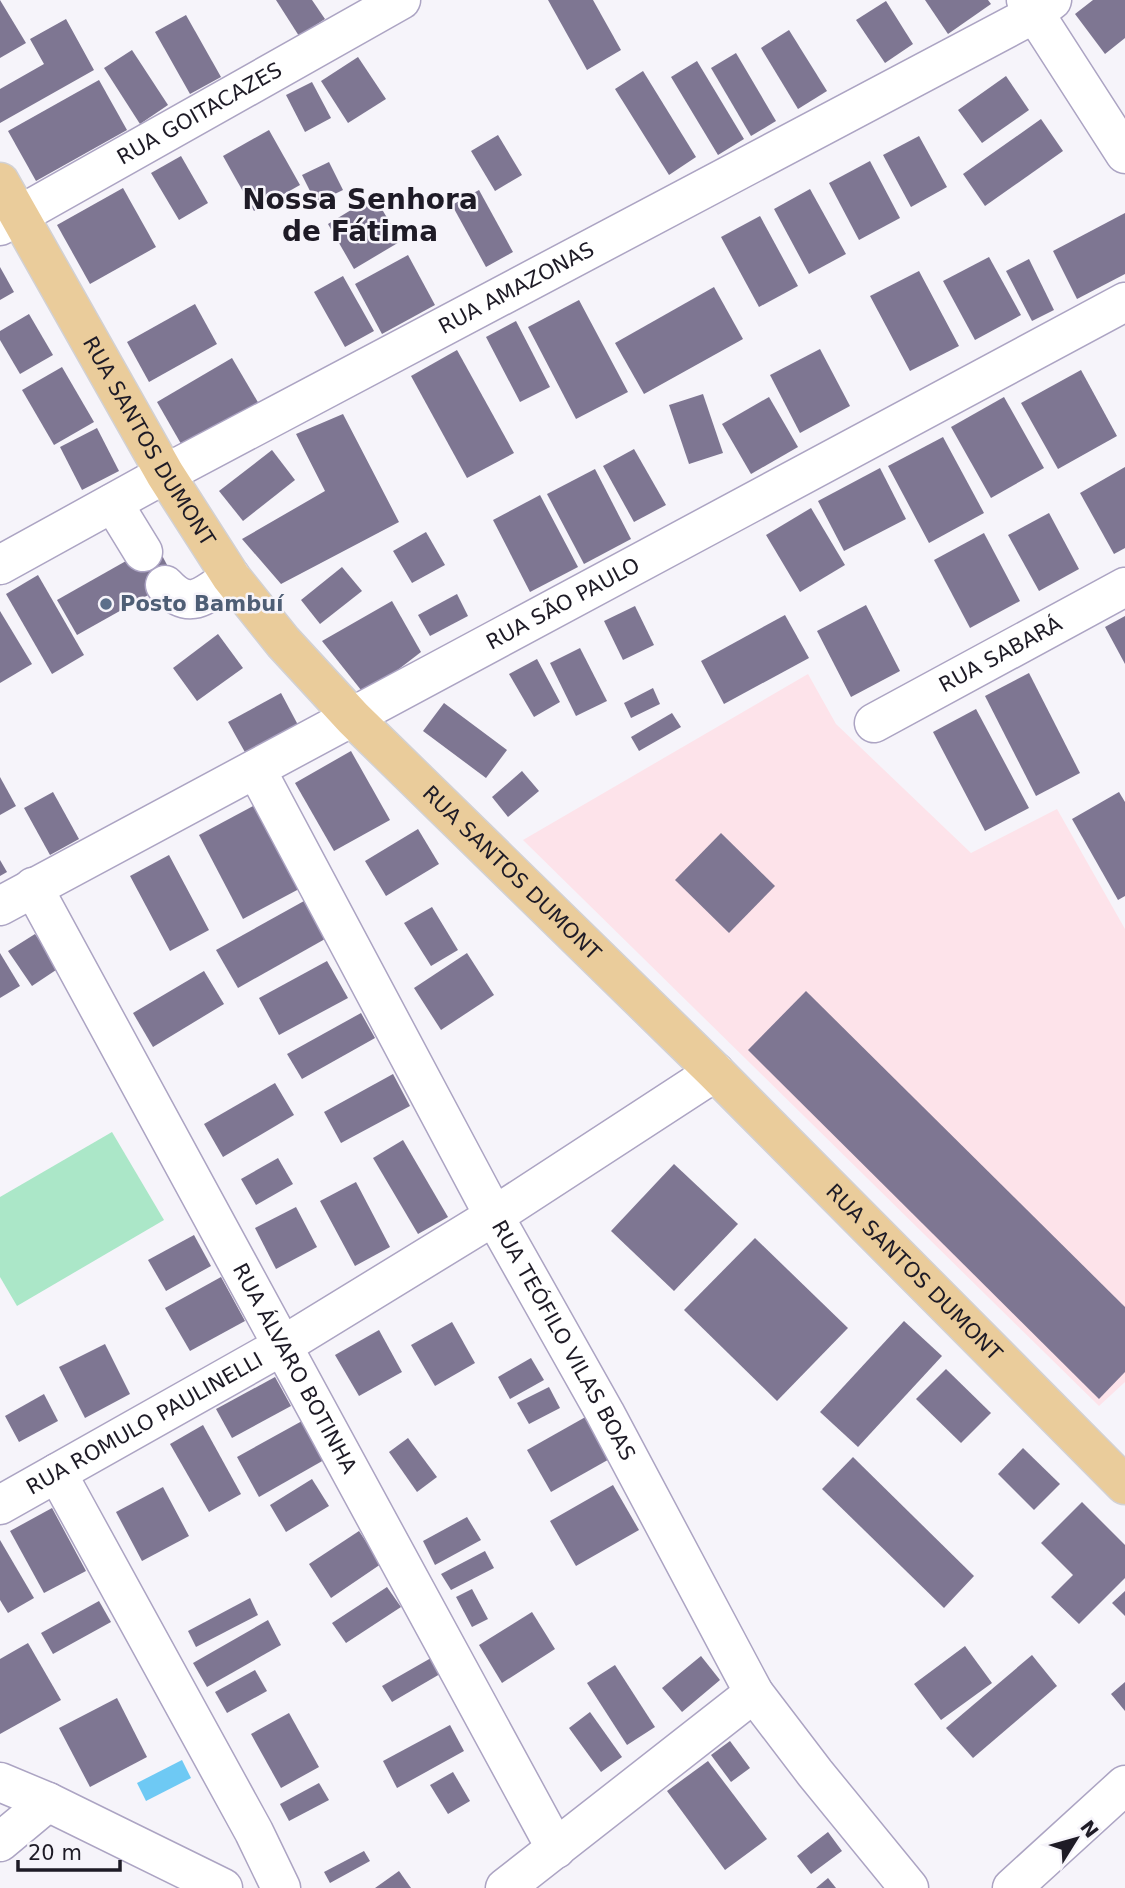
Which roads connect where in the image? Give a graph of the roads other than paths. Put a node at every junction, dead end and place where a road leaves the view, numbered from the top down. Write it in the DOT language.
graph roads {
  1 [pos="401,0"];
  2 [pos="1038,5"];
  3 [pos="1125,154"];
  4 [pos="0,182"];
  5 [pos="9,220"];
  6 [pos="1125,302"];
  7 [pos="165,474"];
  8 [pos="113,503"];
  9 [pos="143,552"];
  10 [pos="0,565"];
  11 [pos="231,577"];
  12 [pos="165,586"];
  13 [pos="1125,587"];
  14 [pos="353,718"];
  15 [pos="874,723"];
  16 [pos="256,769"];
  17 [pos="33,887"];
  18 [pos="0,906"];
  19 [pos="715,1072"];
  20 [pos="494,1216"];
  21 [pos="282,1346"];
  22 [pos="57,1473"];
  23 [pos="1125,1485"];
  24 [pos="0,1505"];
  25 [pos="754,1693"];
  26 [pos="0,1782"];
  27 [pos="1125,1785"];
  28 [pos="48,1802"];
  29 [pos="0,1842"];
  30 [pos="556,1849"];
  31 [pos="223,1888"];
  32 [pos="281,1888"];
  33 [pos="505,1888"];
  34 [pos="909,1888"];
  35 [pos="1013,1888"];
  1 -- 5 [label="street, RUA GOITACAZES"];
  2 -- 3 [label="street"];
  2 -- 7 [label="street, RUA AMAZONAS"];
  4 -- 5 [label="main road, RUA SANTOS DUMONT"];
  5 -- 7 [label="main road, RUA SANTOS DUMONT"];
  6 -- 14 [label="street, RUA SÃO PAULO"];
  7 -- 8 [label="street, RUA AMAZONAS"];
  7 -- 11 [label="main road, RUA SANTOS DUMONT"];
  8 -- 9 [label="street"];
  8 -- 10 [label="street, RUA AMAZONAS"];
  11 -- 12 [label="street"];
  11 -- 14 [label="main road, RUA SANTOS DUMONT"];
  13 -- 15 [label="street, RUA SABARÁ"];
  14 -- 16 [label="street, RUA SÃO PAULO"];
  14 -- 19 [label="main road, RUA SANTOS DUMONT"];
  16 -- 17 [label="street, RUA SÃO PAULO"];
  16 -- 20 [label="street, RUA TEÓFILO VILAS BOAS"];
  17 -- 18 [label="street, RUA SÃO PAULO"];
  17 -- 21 [label="street, RUA ÁLVARO BOTINHA"];
  19 -- 20 [label="street, RUA ROMULO PAULINELLI"];
  19 -- 23 [label="main road, RUA SANTOS DUMONT"];
  20 -- 21 [label="street, RUA ROMULO PAULINELLI"];
  20 -- 25 [label="street, RUA TEÓFILO VILAS BOAS"];
  21 -- 22 [label="street, RUA ROMULO PAULINELLI"];
  21 -- 30 [label="street, RUA ÁLVARO BOTINHA"];
  22 -- 24 [label="street, RUA ROMULO PAULINELLI"];
  22 -- 32 [label="street"];
  25 -- 30 [label="street"];
  25 -- 34 [label="street, RUA TEÓFILO VILAS BOAS"];
  26 -- 28 [label="street"];
  27 -- 35 [label="street"];
  28 -- 29 [label="street"];
  28 -- 31 [label="street"];
  30 -- 33 [label="street"];
}
